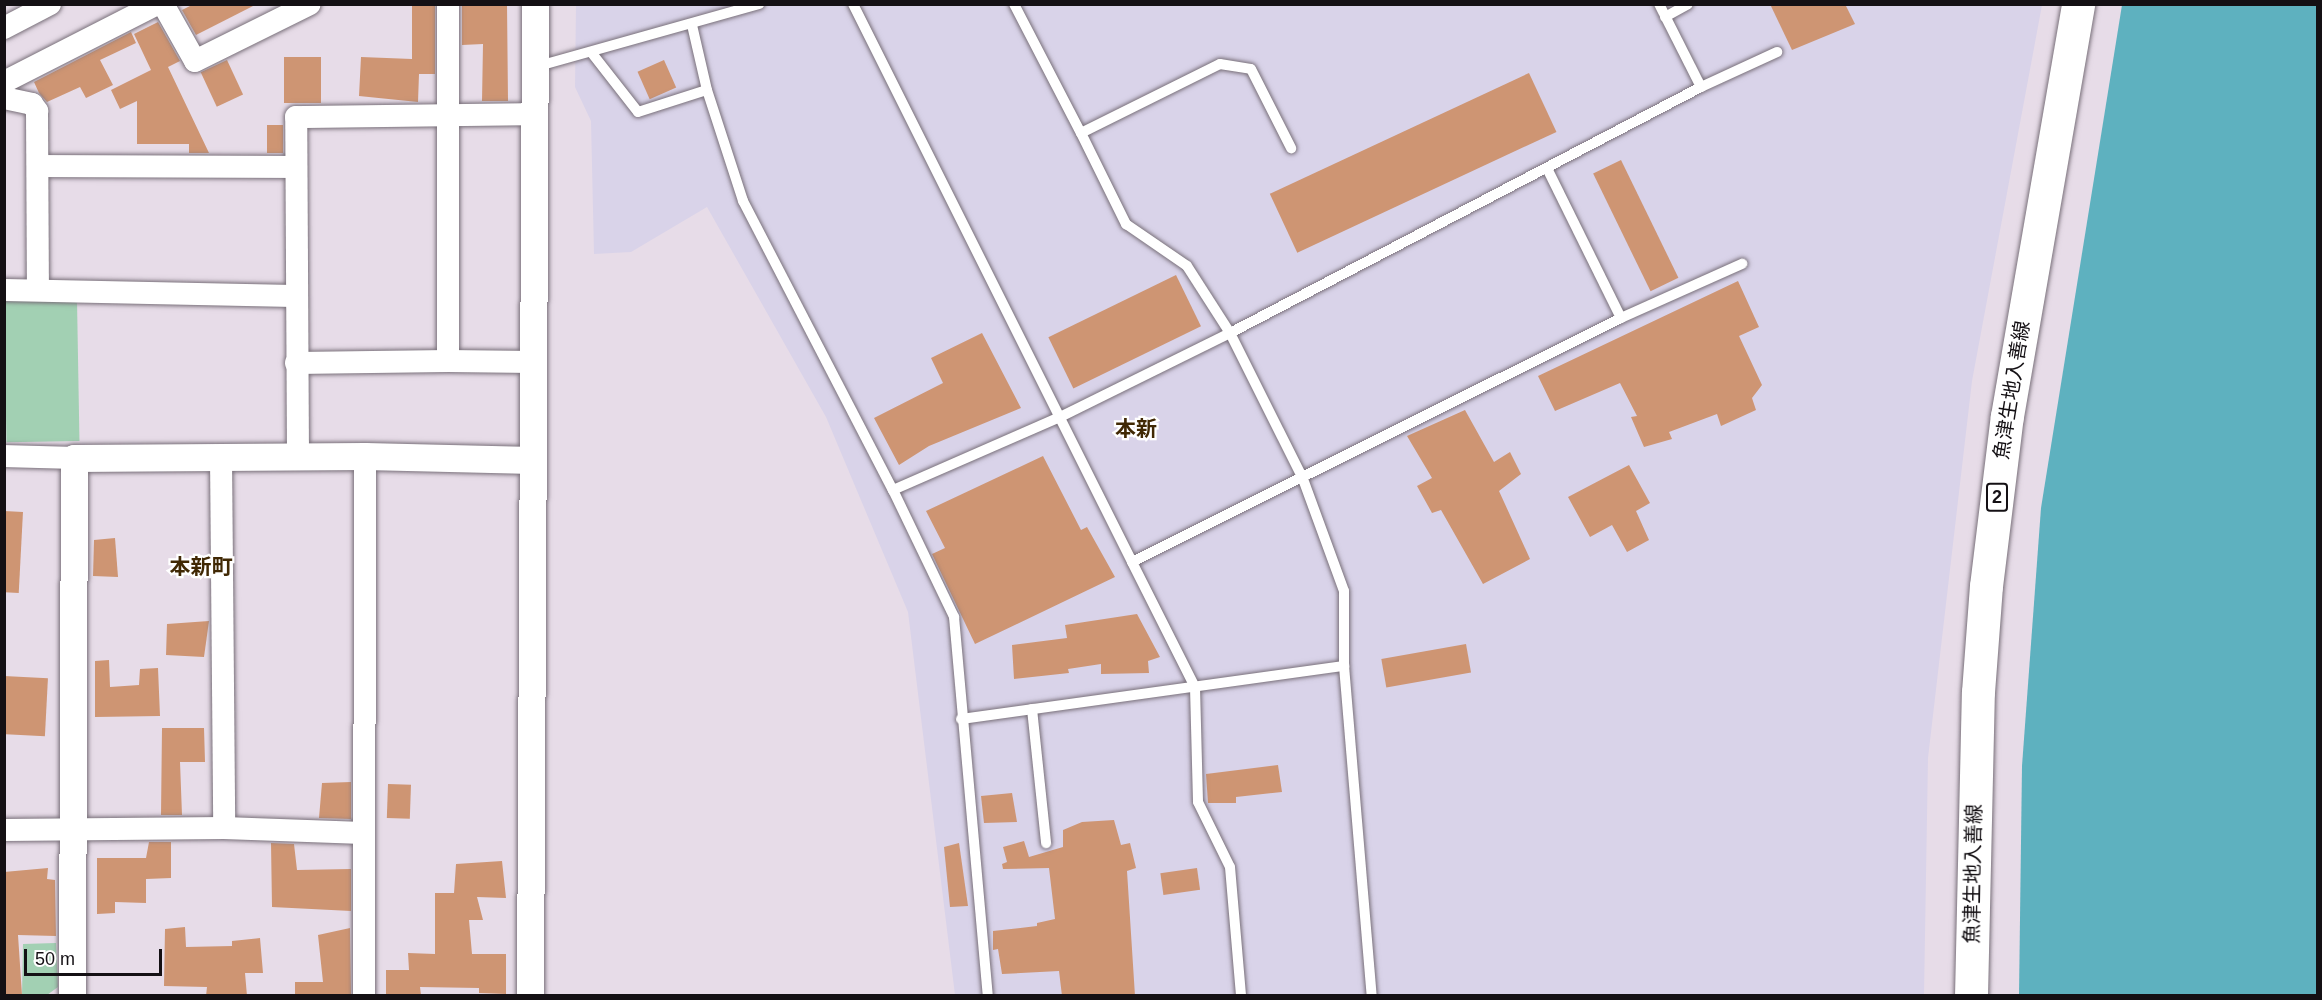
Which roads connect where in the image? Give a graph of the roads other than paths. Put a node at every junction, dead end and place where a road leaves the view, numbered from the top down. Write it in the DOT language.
graph roads {
  1 [pos="50,4"];
  2 [pos="157,4"];
  3 [pos="163,4"];
  4 [pos="310,4"];
  5 [pos="448,4"];
  6 [pos="535,4"];
  7 [pos="759,4"];
  8 [pos="853,4"];
  9 [pos="1014,4"];
  10 [pos="1659,4"];
  11 [pos="1688,4"];
  12 [pos="2078,4"];
  13 [pos="1665,17"];
  14 [pos="692,25"];
  15 [pos="4,28"];
  16 [pos="591,52"];
  17 [pos="1777,52"];
  18 [pos="535,67"];
  19 [pos="4,82"];
  20 [pos="1701,87"];
  21 [pos="707,90"];
  22 [pos="4,98"];
  23 [pos="534,114"];
  24 [pos="447,115"];
  25 [pos="1081,133"];
  26 [pos="1290,148"];
  27 [pos="40,166"];
  28 [pos="295,167"];
  29 [pos="1547,168"];
  30 [pos="1742,264"];
  31 [pos="4,290"];
  32 [pos="38,290"];
  33 [pos="295,296"];
  34 [pos="1622,318"];
  35 [pos="1230,333"];
  36 [pos="448,361"];
  37 [pos="533,362"];
  38 [pos="296,363"];
  39 [pos="1058,418"];
  40 [pos="4,456"];
  41 [pos="221,456"];
  42 [pos="365,456"];
  43 [pos="298,457"];
  44 [pos="74,458"];
  45 [pos="533,460"];
  46 [pos="1303,479"];
  47 [pos="893,490"];
  48 [pos="1132,562"];
  49 [pos="1344,666"];
  50 [pos="1195,687"];
  51 [pos="1032,709"];
  52 [pos="961,719"];
  53 [pos="224,828"];
  54 [pos="74,829"];
  55 [pos="4,830"];
  56 [pos="363,833"];
  57 [pos="1046,843"];
  58 [pos="72,996"];
  59 [pos="364,996"];
  60 [pos="530,996"];
  61 [pos="988,996"];
  62 [pos="1241,996"];
  63 [pos="1372,996"];
  64 [pos="1971,996"];
  1 -- 15 [label="street"];
  2 -- 19 [label="street"];
  3 -- 4 [label="street"];
  5 -- 24 [label="street"];
  6 -- 18 [label="street"];
  7 -- 14 [label="lane"];
  8 -- 39 [label="lane"];
  9 -- 25 [label="lane"];
  10 -- 13 [label="lane"];
  11 -- 13 [label="lane"];
  12 -- 64 [label="main road, 魚津生地入善線 / 2"];
  13 -- 20 [label="lane"];
  14 -- 16 [label="lane"];
  14 -- 21 [label="lane"];
  16 -- 18 [label="lane"];
  16 -- 21 [label="lane"];
  17 -- 20 [label="lane"];
  18 -- 23 [label="street"];
  20 -- 29 [label="lane"];
  21 -- 47 [label="lane"];
  22 -- 27 [label="street"];
  23 -- 24 [label="street"];
  23 -- 37 [label="street"];
  24 -- 28 [label="street"];
  24 -- 36 [label="street"];
  25 -- 26 [label="lane"];
  25 -- 35 [label="lane"];
  27 -- 28 [label="street"];
  27 -- 32 [label="street"];
  28 -- 33 [label="street"];
  29 -- 34 [label="lane"];
  29 -- 35 [label="lane"];
  30 -- 34 [label="lane"];
  31 -- 32 [label="street"];
  32 -- 33 [label="street"];
  33 -- 38 [label="street"];
  34 -- 46 [label="lane"];
  35 -- 39 [label="lane"];
  35 -- 46 [label="lane"];
  36 -- 37 [label="street"];
  36 -- 38 [label="street"];
  37 -- 45 [label="street"];
  38 -- 43 [label="street"];
  39 -- 47 [label="lane"];
  39 -- 48 [label="lane"];
  40 -- 44 [label="street"];
  41 -- 43 [label="street"];
  41 -- 44 [label="street"];
  41 -- 53 [label="street"];
  42 -- 43 [label="street"];
  42 -- 45 [label="street"];
  42 -- 56 [label="street"];
  44 -- 54 [label="street"];
  45 -- 60 [label="street"];
  46 -- 48 [label="lane"];
  46 -- 49 [label="lane"];
  47 -- 52 [label="lane"];
  48 -- 50 [label="lane"];
  49 -- 50 [label="lane"];
  49 -- 63 [label="lane"];
  50 -- 51 [label="lane"];
  50 -- 62 [label="lane"];
  51 -- 52 [label="lane"];
  51 -- 57 [label="lane"];
  52 -- 61 [label="lane"];
  53 -- 54 [label="street"];
  53 -- 56 [label="street"];
  54 -- 55 [label="street"];
  54 -- 58 [label="street"];
  56 -- 59 [label="street"];
}
